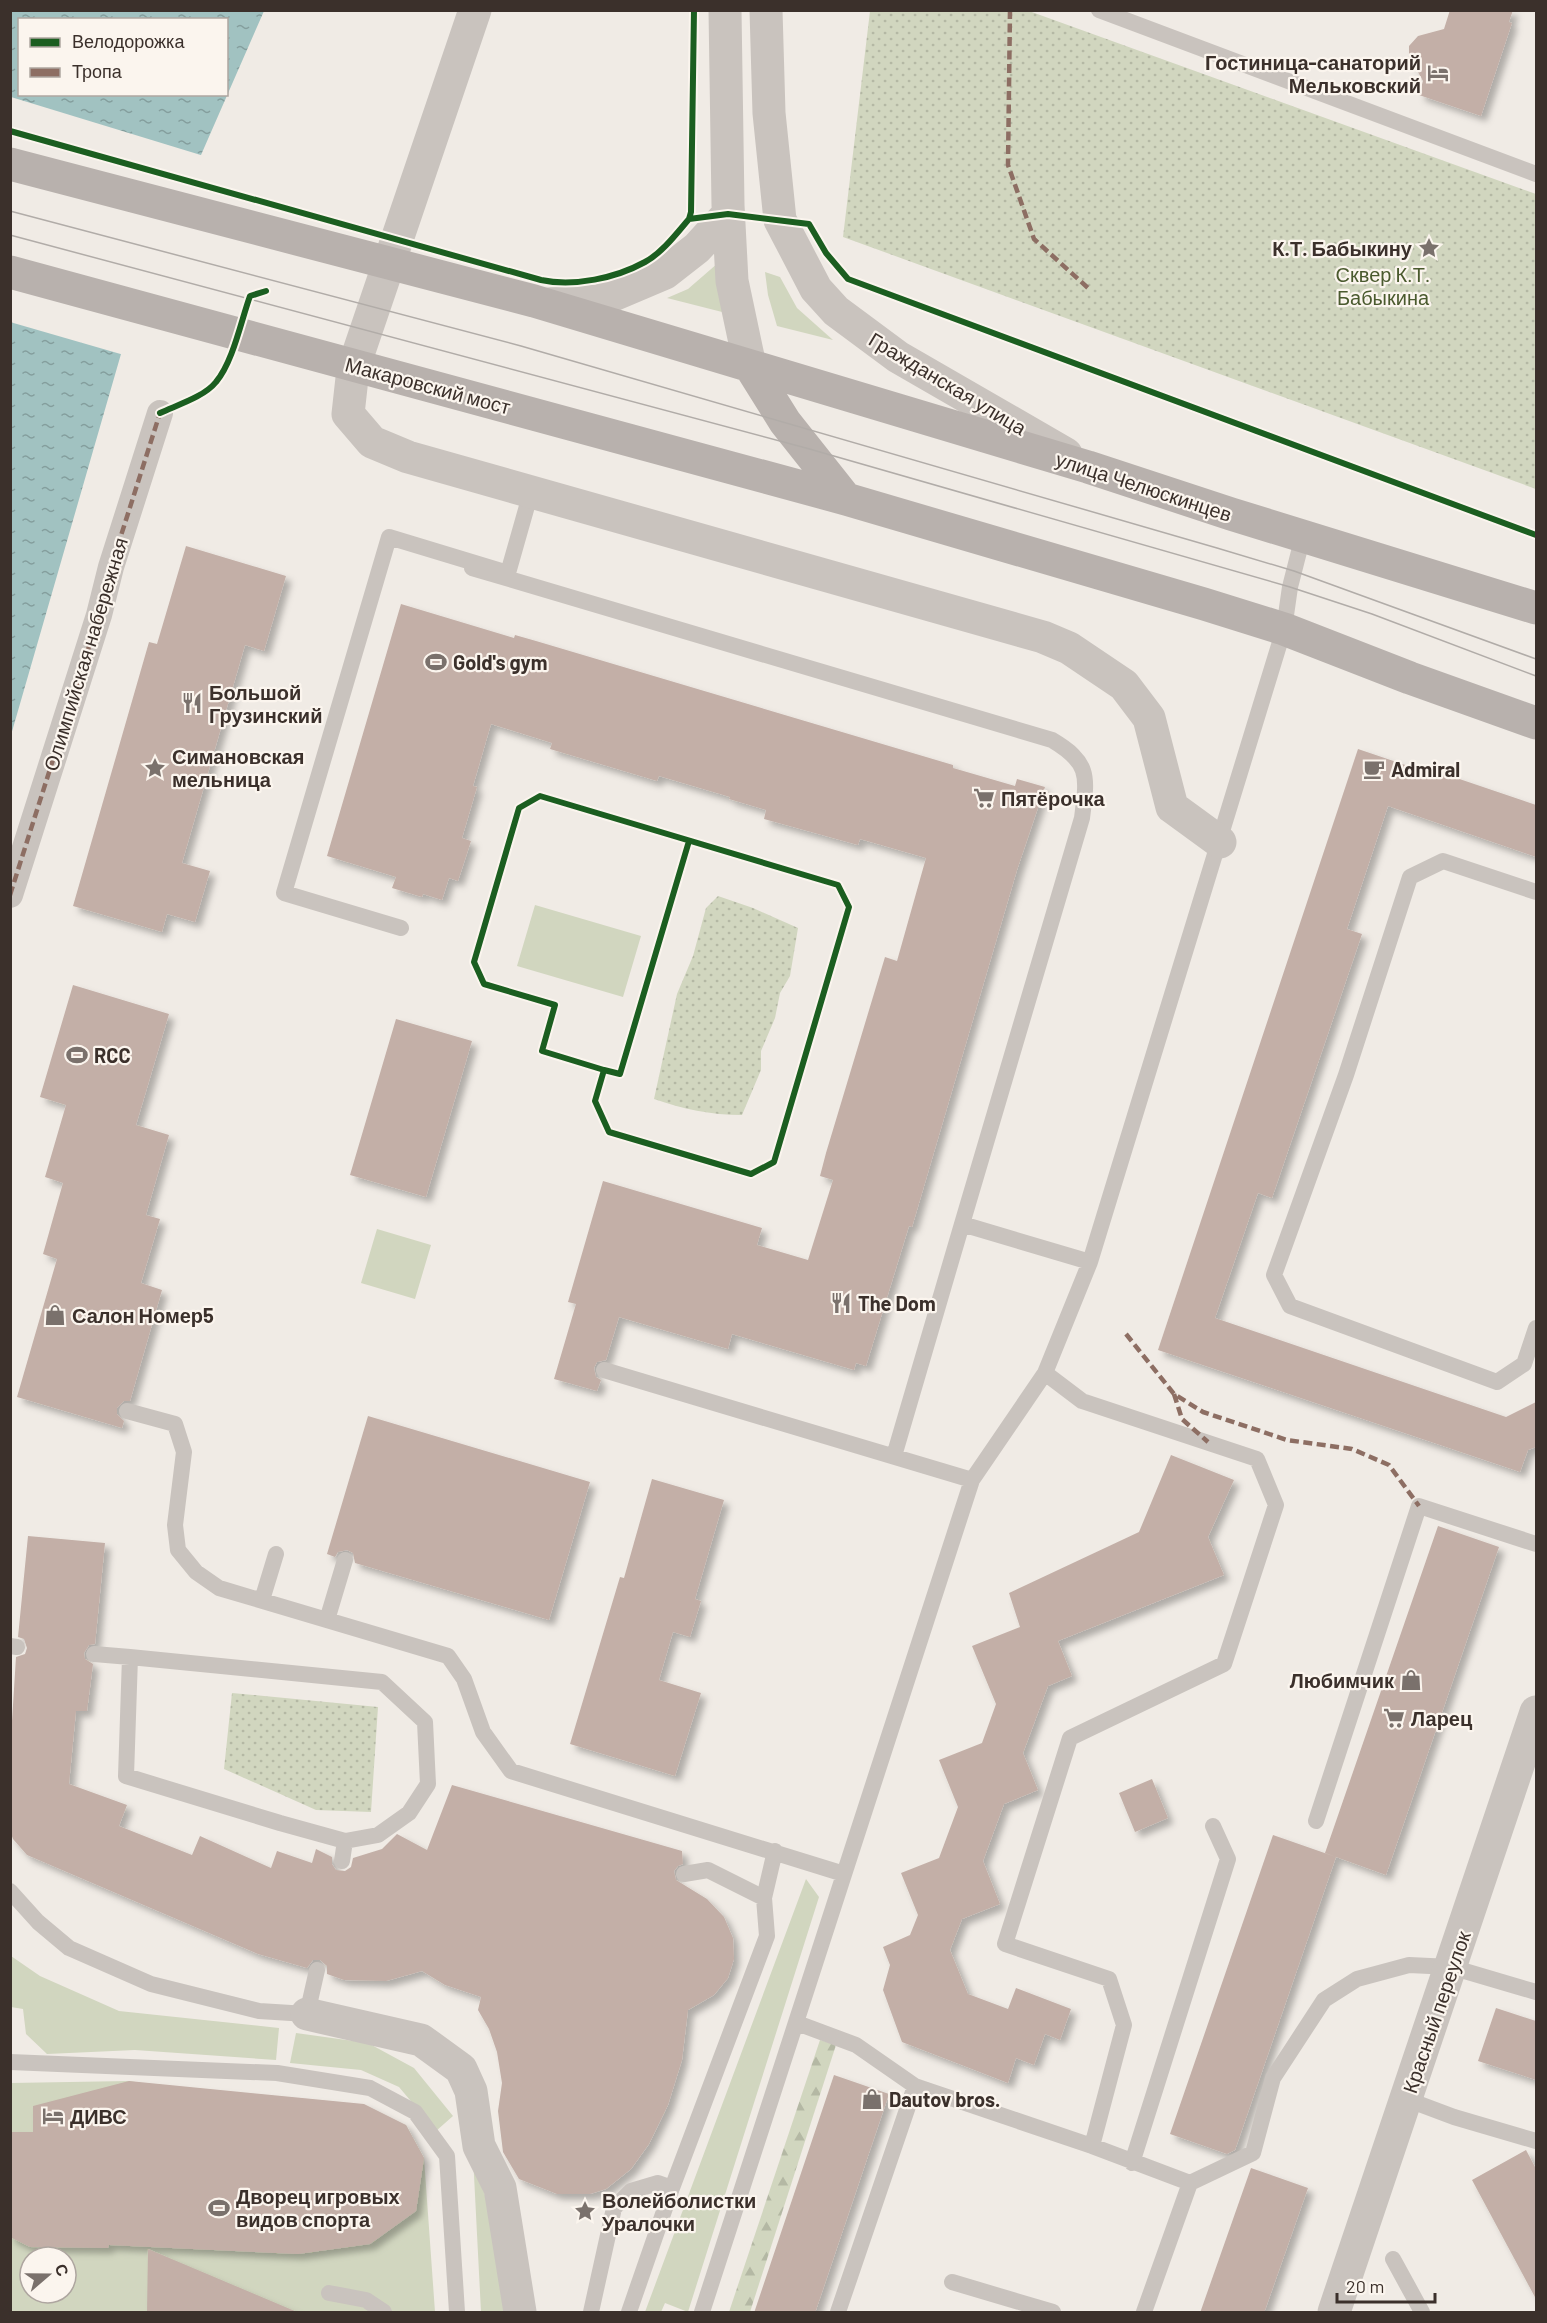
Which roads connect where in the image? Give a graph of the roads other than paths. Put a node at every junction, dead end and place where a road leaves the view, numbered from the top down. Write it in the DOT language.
graph roads {
  1 [pos="475,10"];
  2 [pos="725,10"];
  3 [pos="766,10"];
  4 [pos="1099,10"];
  5 [pos="10,164"];
  6 [pos="1536,174"];
  7 [pos="729,214"];
  8 [pos="10,272"];
  9 [pos="540,303"];
  10 [pos="750,366"];
  11 [pos="160,413"];
  12 [pos="1088,467"];
  13 [pos="528,491"];
  14 [pos="846,499"];
  15 [pos="1303,536"];
  16 [pos="472,568"];
  17 [pos="1536,608"];
  18 [pos="1284,629"];
  19 [pos="1536,723"];
  20 [pos="1220,842"];
  21 [pos="1536,892"];
  22 [pos="10,895"];
  23 [pos="401,928"];
  24 [pos="962,1224"];
  25 [pos="1090,1262"];
  26 [pos="1536,1328"];
  27 [pos="604,1370"];
  28 [pos="1045,1373"];
  29 [pos="127,1410"];
  30 [pos="894,1456"];
  31 [pos="972,1480"];
  32 [pos="1536,1544"];
  33 [pos="276,1554"];
  34 [pos="345,1560"];
  35 [pos="262,1600"];
  36 [pos="327,1620"];
  37 [pos="94,1654"];
  38 [pos="130,1658"];
  39 [pos="1536,1712"];
  40 [pos="1316,1821"];
  41 [pos="1213,1826"];
  42 [pos="345,1841"];
  43 [pos="775,1851"];
  44 [pos="342,1861"];
  45 [pos="684,1874"];
  46 [pos="844,1874"];
  47 [pos="10,1891"];
  48 [pos="764,1898"];
  49 [pos="1451,1967"];
  50 [pos="317,1970"];
  51 [pos="1536,1992"];
  52 [pos="307,2014"];
  53 [pos="797,2023"];
  54 [pos="10,2062"];
  55 [pos="915,2086"];
  56 [pos="1406,2099"];
  57 [pos="1536,2141"];
  58 [pos="1092,2146"];
  59 [pos="1132,2163"];
  60 [pos="1190,2183"];
  61 [pos="672,2188"];
  62 [pos="1393,2259"];
  63 [pos="952,2282"];
  64 [pos="329,2294"];
  65 [pos="384,2313"];
  66 [pos="457,2313"];
  67 [pos="520,2313"];
  68 [pos="591,2313"];
  69 [pos="629,2313"];
  70 [pos="702,2313"];
  71 [pos="838,2313"];
  72 [pos="1053,2313"];
  73 [pos="1144,2313"];
  74 [pos="1334,2313"];
  75 [pos="1422,2313"];
  1 -- 13 [label="street"];
  2 -- 7 [label="street"];
  3 -- 12 [label="street, Гражданская улица"];
  4 -- 6 [label="lane"];
  5 -- 9 [label="main road"];
  7 -- 9 [label="street"];
  7 -- 10 [label="street"];
  8 -- 14 [label="main road, Макаровский мост"];
  9 -- 10 [label="main road"];
  10 -- 12 [label="main road, улица Челюскинцев"];
  10 -- 14 [label="main road"];
  11 -- 22 [label="street, Олимпийская набережная"];
  12 -- 15 [label="main road, улица Челюскинцев"];
  13 -- 20 [label="street"];
  13 -- 23 [label="lane"];
  14 -- 18 [label="main road"];
  15 -- 17 [label="main road, улица Челюскинцев"];
  15 -- 18 [label="lane"];
  16 -- 24 [label="lane"];
  18 -- 19 [label="main road"];
  18 -- 20 [label="lane"];
  20 -- 25 [label="lane"];
  21 -- 26 [label="lane"];
  24 -- 25 [label="lane"];
  24 -- 30 [label="lane"];
  25 -- 28 [label="lane"];
  27 -- 30 [label="lane"];
  28 -- 31 [label="lane"];
  28 -- 58 [label="lane"];
  29 -- 35 [label="lane"];
  30 -- 31 [label="lane"];
  31 -- 46 [label="lane"];
  32 -- 40 [label="lane"];
  33 -- 35 [label="lane"];
  34 -- 36 [label="lane"];
  35 -- 36 [label="lane"];
  36 -- 43 [label="lane"];
  37 -- 38 [label="lane"];
  38 -- 42 [label="lane"];
  38 -- 42 [label="lane"];
  39 -- 49 [label="street, Красный переулок"];
  41 -- 59 [label="lane"];
  42 -- 44 [label="lane"];
  43 -- 46 [label="lane"];
  43 -- 48 [label="lane"];
  45 -- 48 [label="lane"];
  46 -- 53 [label="lane"];
  47 -- 52 [label="lane"];
  48 -- 61 [label="lane"];
  49 -- 51 [label="lane"];
  49 -- 56 [label="street, Красный переулок"];
  49 -- 60 [label="lane"];
  50 -- 52 [label="lane"];
  52 -- 67 [label="street"];
  53 -- 55 [label="lane"];
  53 -- 70 [label="lane"];
  54 -- 66 [label="lane"];
  55 -- 58 [label="lane"];
  55 -- 71 [label="lane"];
  56 -- 57 [label="lane"];
  56 -- 74 [label="street, Красный переулок"];
  58 -- 59 [label="lane"];
  59 -- 60 [label="lane"];
  60 -- 73 [label="lane"];
  61 -- 68 [label="lane"];
  61 -- 69 [label="lane"];
  62 -- 75 [label="lane"];
  63 -- 72 [label="lane"];
  64 -- 65 [label="lane"];
}
